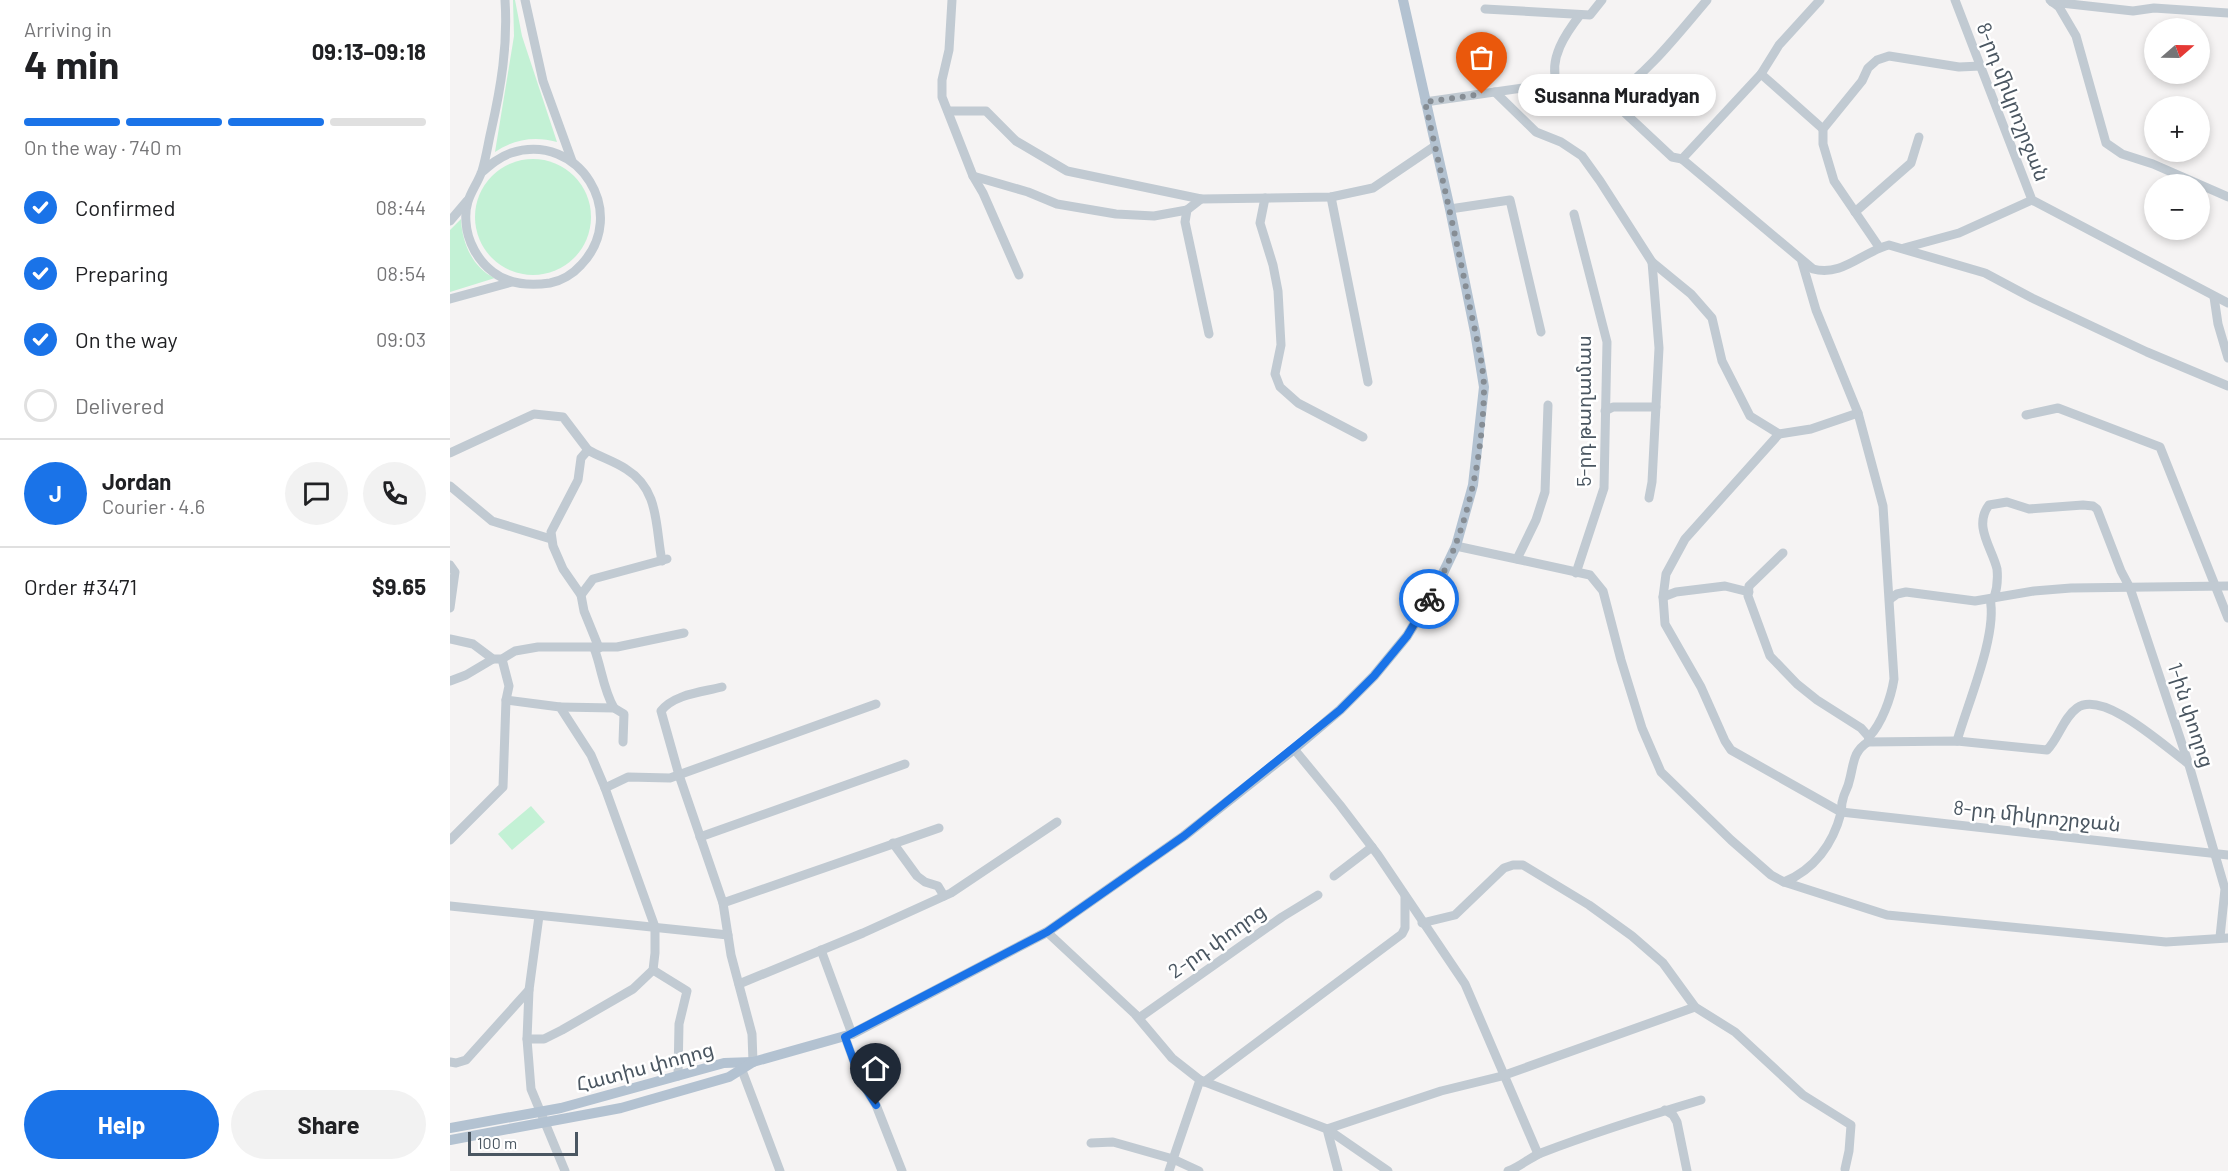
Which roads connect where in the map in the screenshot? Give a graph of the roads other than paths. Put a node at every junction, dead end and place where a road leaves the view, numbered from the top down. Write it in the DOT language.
graph roads {
  1 [pos="505,0"];
  2 [pos="525,0"];
  3 [pos="952,0"];
  4 [pos="1403,0"];
  5 [pos="1602,0"];
  6 [pos="1707,0"];
  7 [pos="1820,0"];
  8 [pos="1954,0"];
  9 [pos="2051,1"];
  10 [pos="1485,9"];
  11 [pos="2228,13"];
  12 [pos="1580,15"];
  13 [pos="1981,66"];
  14 [pos="1761,74"];
  15 [pos="1557,83"];
  16 [pos="1495,92"];
  17 [pos="1610,99"];
  18 [pos="1425,102"];
  19 [pos="948,111"];
  20 [pos="1823,129"];
  21 [pos="1919,137"];
  22 [pos="1435,146"];
  23 [pos="1682,159"];
  24 [pos="572,161"];
  25 [pos="481,173"];
  26 [pos="973,176"];
  27 [pos="1331,197"];
  28 [pos="2228,197"];
  29 [pos="1265,198"];
  30 [pos="1201,199"];
  31 [pos="2032,200"];
  32 [pos="467,201"];
  33 [pos="1450,209"];
  34 [pos="1187,210"];
  35 [pos="1855,212"];
  36 [pos="1574,214"];
  37 [pos="450,221"];
  38 [pos="1879,247"];
  39 [pos="1902,248"];
  40 [pos="1652,261"];
  41 [pos="1802,262"];
  42 [pos="1019,275"];
  43 [pos="512,282"];
  44 [pos="2214,297"];
  45 [pos="450,299"];
  46 [pos="2228,303"];
  47 [pos="1541,332"];
  48 [pos="1209,334"];
  49 [pos="2228,358"];
  50 [pos="1368,382"];
  51 [pos="2228,386"];
  52 [pos="1548,405"];
  53 [pos="1656,407"];
  54 [pos="1605,411"];
  55 [pos="1858,413"];
  56 [pos="2026,415"];
  57 [pos="1779,434"];
  58 [pos="1362,437"];
  59 [pos="588,450"];
  60 [pos="450,453"];
  61 [pos="450,486"];
  62 [pos="1649,498"];
  63 [pos="550,539"];
  64 [pos="1456,546"];
  65 [pos="1783,553"];
  66 [pos="1517,558"];
  67 [pos="450,565"];
  68 [pos="1576,573"];
  69 [pos="2217,586"];
  70 [pos="2228,586"];
  71 [pos="2130,588"];
  72 [pos="1749,592"];
  73 [pos="581,595"];
  74 [pos="1663,597"];
  75 [pos="1890,598"];
  76 [pos="1992,598"];
  77 [pos="450,608"];
  78 [pos="2228,618"];
  79 [pos="684,633"];
  80 [pos="450,639"];
  81 [pos="597,648"];
  82 [pos="497,659"];
  83 [pos="450,681"];
  84 [pos="722,687"];
  85 [pos="506,700"];
  86 [pos="876,705"];
  87 [pos="560,707"];
  88 [pos="614,708"];
  89 [pos="1868,739"];
  90 [pos="1957,741"];
  91 [pos="623,742"];
  92 [pos="1294,749"];
  93 [pos="905,764"];
  94 [pos="2189,765"];
  95 [pos="679,774"];
  96 [pos="605,788"];
  97 [pos="1841,812"];
  98 [pos="1057,822"];
  99 [pos="939,828"];
  100 [pos="700,837"];
  101 [pos="450,840"];
  102 [pos="894,843"];
  103 [pos="1372,847"];
  104 [pos="2214,854"];
  105 [pos="2228,855"];
  106 [pos="1334,876"];
  107 [pos="1784,882"];
  108 [pos="1405,894"];
  109 [pos="1318,895"];
  110 [pos="944,896"];
  111 [pos="723,903"];
  112 [pos="450,906"];
  113 [pos="539,916"];
  114 [pos="1422,922"];
  115 [pos="655,927"];
  116 [pos="1047,932"];
  117 [pos="728,935"];
  118 [pos="2224,938"];
  119 [pos="821,950"];
  120 [pos="653,970"];
  121 [pos="739,984"];
  122 [pos="529,990"];
  123 [pos="1695,1007"];
  124 [pos="1139,1018"];
  125 [pos="849,1035"];
  126 [pos="527,1039"];
  127 [pos="450,1062"];
  128 [pos="753,1062"];
  129 [pos="741,1066"];
  130 [pos="678,1076"];
  131 [pos="1502,1076"];
  132 [pos="1202,1081"];
  133 [pos="1701,1100"];
  134 [pos="1665,1110"];
  135 [pos="541,1112"];
  136 [pos="546,1123"];
  137 [pos="450,1128"];
  138 [pos="1327,1129"];
  139 [pos="450,1140"];
  140 [pos="1091,1143"];
  141 [pos="1538,1154"];
  142 [pos="1173,1159"];
  143 [pos="1845,1169"];
  144 [pos="565,1171"];
  145 [pos="780,1171"];
  146 [pos="902,1171"];
  147 [pos="1169,1171"];
  148 [pos="1199,1171"];
  149 [pos="1338,1171"];
  150 [pos="1388,1171"];
  151 [pos="1508,1171"];
  152 [pos="1688,1171"];
  1 -- 25 [label="street"];
  2 -- 24 [label="street"];
  3 -- 19 [label="street"];
  4 -- 18 [label="main road, Հատիս փողոց"];
  5 -- 12 [label="street"];
  6 -- 17 [label="street"];
  7 -- 14 [label="street"];
  8 -- 13 [label="street, 8-րդ միկրոշրջան"];
  9 -- 11 [label="street"];
  9 -- 28 [label="street"];
  10 -- 12 [label="street"];
  12 -- 15 [label="street"];
  13 -- 20 [label="street"];
  13 -- 31 [label="street, 8-րդ միկրոշրջան"];
  14 -- 20 [label="street"];
  14 -- 23 [label="street"];
  15 -- 16 [label="street"];
  15 -- 17 [label="street"];
  16 -- 18 [label="street"];
  16 -- 40 [label="street"];
  17 -- 23 [label="street"];
  18 -- 22 [label="main road, Հատիս փողոց"];
  19 -- 26 [label="street"];
  19 -- 30 [label="street"];
  20 -- 35 [label="street"];
  21 -- 35 [label="street"];
  22 -- 27 [label="street"];
  22 -- 33 [label="main road, Հատիս փողոց"];
  23 -- 41 [label="street"];
  24 -- 25 [label="street"];
  24 -- 43 [label="street"];
  25 -- 32 [label="street"];
  26 -- 34 [label="street"];
  26 -- 42 [label="street"];
  27 -- 29 [label="street"];
  27 -- 50 [label="street"];
  29 -- 30 [label="street"];
  29 -- 58 [label="street"];
  30 -- 34 [label="street"];
  31 -- 39 [label="street"];
  31 -- 44 [label="street, 8-րդ միկրոշրջան"];
  32 -- 37 [label="street"];
  32 -- 43 [label="street"];
  33 -- 47 [label="street"];
  33 -- 64 [label="main road, Հատիս փողոց"];
  34 -- 48 [label="street"];
  35 -- 38 [label="street"];
  36 -- 54 [label="street, 5-րդ թաղամաս"];
  38 -- 39 [label="street"];
  38 -- 41 [label="street"];
  39 -- 51 [label="street"];
  40 -- 53 [label="street"];
  40 -- 57 [label="street"];
  41 -- 55 [label="street"];
  43 -- 45 [label="street"];
  44 -- 46 [label="street, 8-րդ միկրոշրջան"];
  44 -- 49 [label="street"];
  52 -- 66 [label="street"];
  53 -- 54 [label="street"];
  53 -- 62 [label="street"];
  54 -- 68 [label="street, 5-րդ թաղամաս"];
  55 -- 57 [label="street"];
  55 -- 75 [label="street"];
  56 -- 69 [label="street"];
  57 -- 74 [label="street"];
  59 -- 60 [label="street"];
  59 -- 63 [label="street"];
  59 -- 73 [label="street"];
  61 -- 63 [label="street"];
  63 -- 73 [label="street"];
  64 -- 66 [label="street"];
  64 -- 92 [label="main road, Հատիս փողոց"];
  65 -- 72 [label="street"];
  66 -- 68 [label="street"];
  67 -- 77 [label="street"];
  68 -- 107 [label="street"];
  69 -- 70 [label="street"];
  69 -- 71 [label="street"];
  69 -- 78 [label="street"];
  71 -- 76 [label="street"];
  71 -- 76 [label="street, 1-ին փողոց"];
  71 -- 94 [label="street, 1-ին փողոց"];
  72 -- 74 [label="street"];
  72 -- 89 [label="street"];
  73 -- 81 [label="street"];
  74 -- 97 [label="street"];
  75 -- 76 [label="street"];
  75 -- 89 [label="street"];
  76 -- 90 [label="street"];
  79 -- 81 [label="street"];
  80 -- 82 [label="street"];
  81 -- 82 [label="street"];
  81 -- 88 [label="street"];
  82 -- 83 [label="street"];
  82 -- 85 [label="street"];
  84 -- 95 [label="street"];
  85 -- 87 [label="street"];
  85 -- 101 [label="street"];
  86 -- 95 [label="street"];
  87 -- 88 [label="street"];
  87 -- 96 [label="street"];
  88 -- 91 [label="street"];
  89 -- 90 [label="street"];
  89 -- 97 [label="street"];
  90 -- 94 [label="street"];
  92 -- 103 [label="street"];
  92 -- 116 [label="main road, Հատիս փողոց"];
  93 -- 100 [label="street"];
  94 -- 104 [label="street, 1-ին փողոց"];
  95 -- 96 [label="street"];
  95 -- 100 [label="street"];
  96 -- 115 [label="street"];
  97 -- 104 [label="street, 8-րդ միկրոշրջան"];
  97 -- 107 [label="street"];
  98 -- 110 [label="street"];
  99 -- 102 [label="street"];
  100 -- 111 [label="street"];
  102 -- 110 [label="street"];
  102 -- 111 [label="street"];
  103 -- 106 [label="street"];
  103 -- 108 [label="street"];
  104 -- 105 [label="street, 8-րդ միկրոշրջան"];
  104 -- 118 [label="street, 1-ին փողոց"];
  107 -- 118 [label="street"];
  108 -- 114 [label="street"];
  108 -- 132 [label="street"];
  109 -- 124 [label="street, 2-րդ փողոց"];
  110 -- 119 [label="street"];
  111 -- 117 [label="street"];
  112 -- 113 [label="street"];
  113 -- 115 [label="street"];
  113 -- 122 [label="street"];
  114 -- 123 [label="street"];
  114 -- 131 [label="street"];
  115 -- 117 [label="street"];
  115 -- 120 [label="street"];
  116 -- 124 [label="street"];
  116 -- 125 [label="main road, Հատիս փողոց"];
  117 -- 121 [label="street"];
  119 -- 121 [label="street"];
  119 -- 125 [label="street"];
  120 -- 126 [label="street"];
  120 -- 130 [label="street"];
  121 -- 128 [label="street"];
  122 -- 126 [label="street"];
  122 -- 127 [label="street"];
  123 -- 131 [label="street"];
  123 -- 143 [label="street"];
  124 -- 132 [label="street"];
  125 -- 128 [label="main road, Հատիս փողոց"];
  125 -- 146 [label="street"];
  126 -- 135 [label="street"];
  128 -- 129 [label="main road, Հատիս փողոց"];
  129 -- 130 [label="main road, Հատիս փողոց"];
  129 -- 136 [label="main road, Հատիս փողոց"];
  129 -- 145 [label="street"];
  130 -- 135 [label="main road, Հատիս փողոց"];
  131 -- 138 [label="street"];
  131 -- 141 [label="street"];
  132 -- 138 [label="street"];
  132 -- 142 [label="street"];
  133 -- 134 [label="street"];
  134 -- 141 [label="street"];
  134 -- 152 [label="street"];
  135 -- 136 [label="street"];
  135 -- 137 [label="main road, Հատիս փողոց"];
  136 -- 139 [label="main road, Հատիս փողոց"];
  136 -- 144 [label="street"];
  138 -- 149 [label="street"];
  138 -- 150 [label="street"];
  140 -- 142 [label="street"];
  141 -- 151 [label="street"];
  142 -- 147 [label="street"];
  142 -- 148 [label="street"];
}
